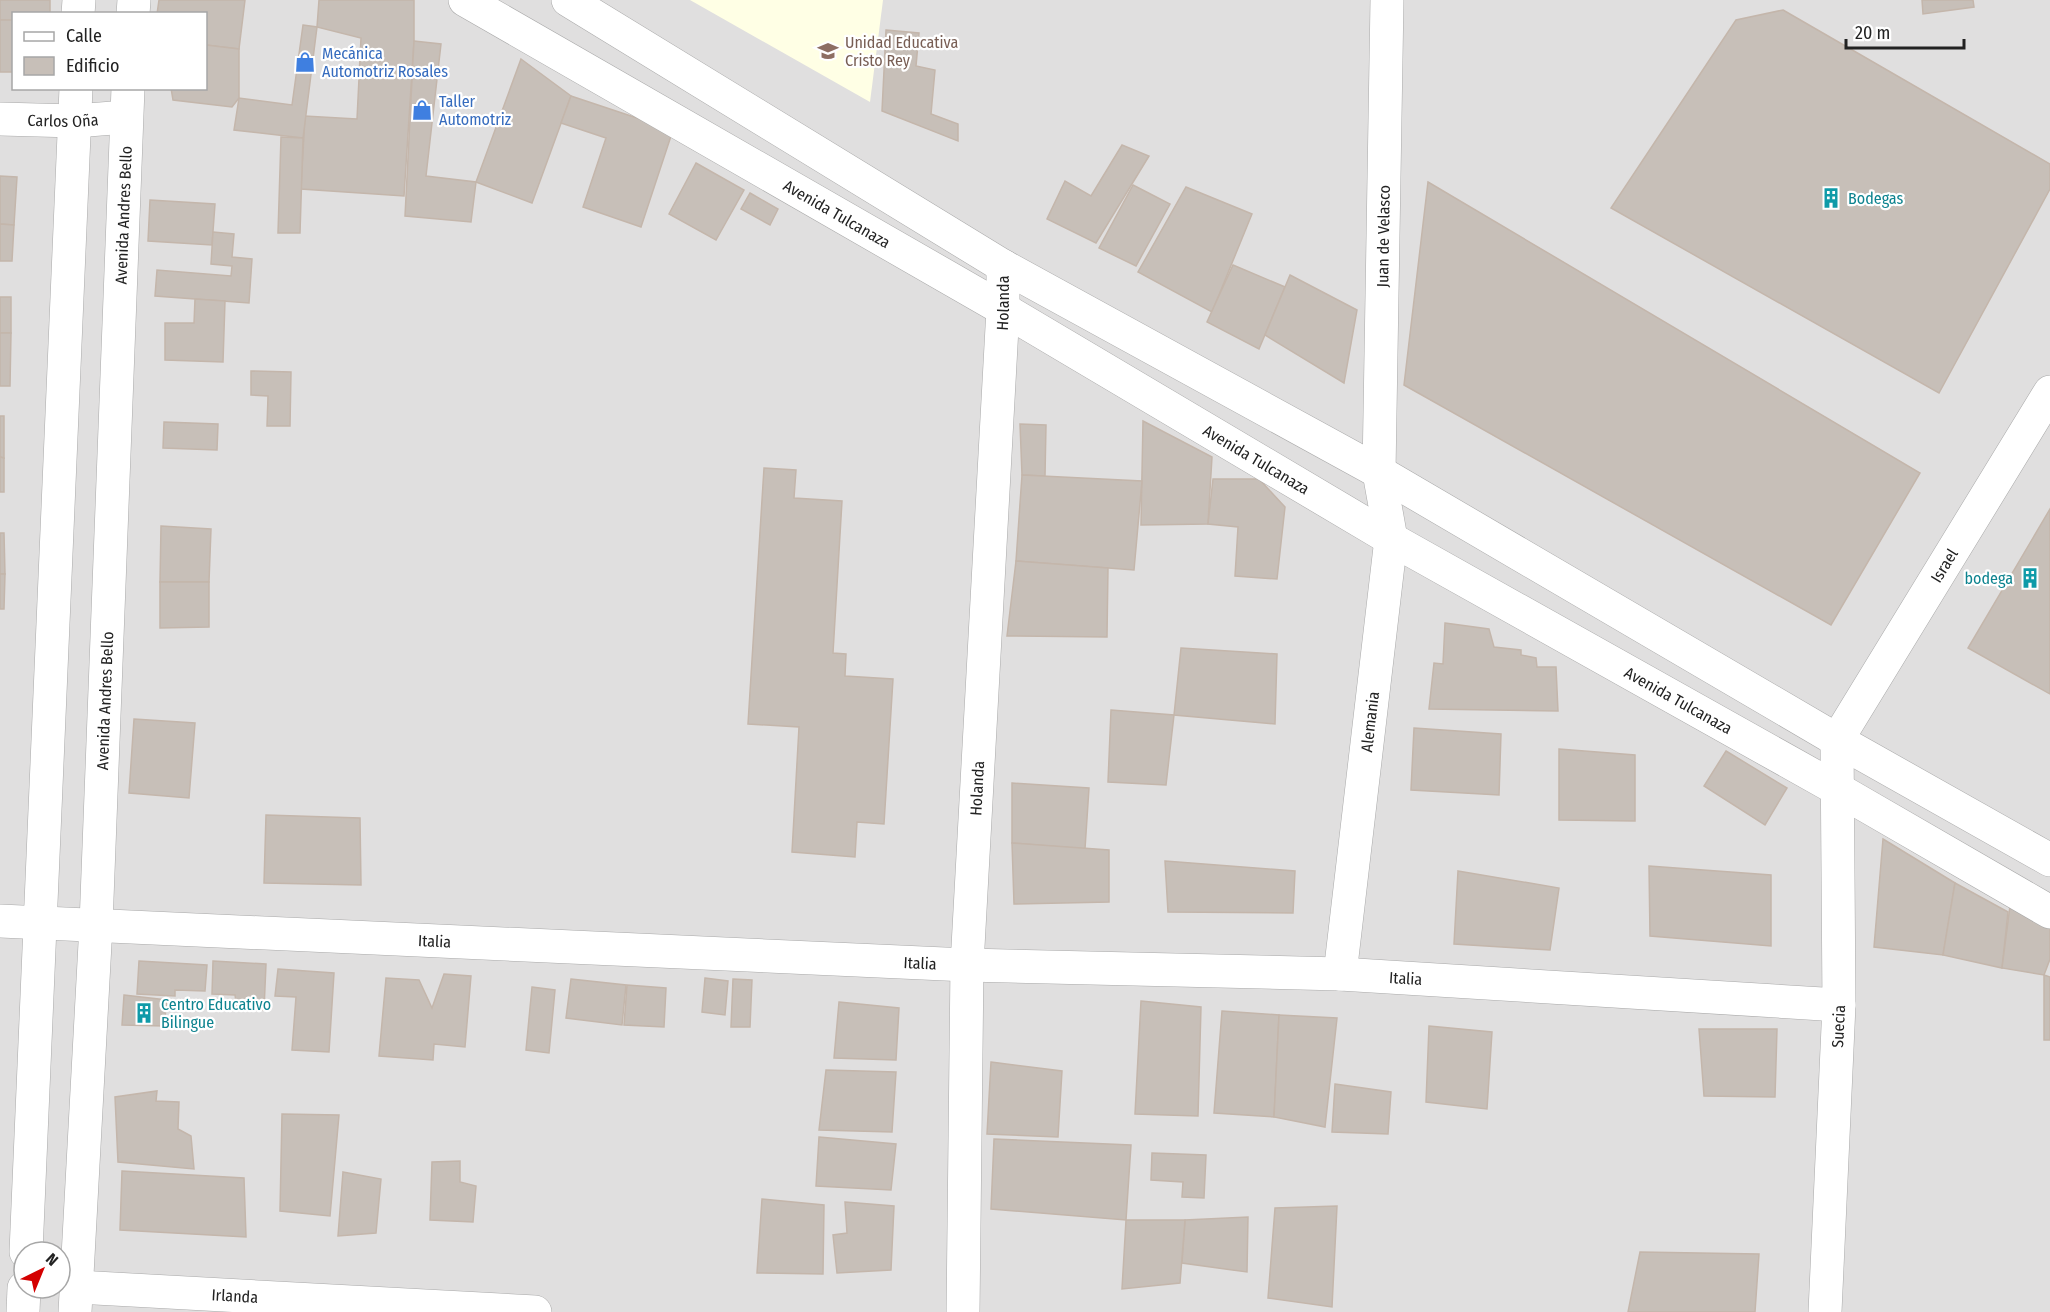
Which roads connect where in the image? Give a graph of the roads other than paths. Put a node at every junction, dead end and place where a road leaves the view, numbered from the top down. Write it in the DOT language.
graph roads {
  1 [pos="465,0"];
  2 [pos="568,0"];
  3 [pos="1387,0"];
  4 [pos="76,90"];
  5 [pos="127,103"];
  6 [pos="0,119"];
  7 [pos="75,121"];
  8 [pos="1003,266"];
  9 [pos="1004,309"];
  10 [pos="2050,392"];
  11 [pos="1379,472"];
  12 [pos="1391,539"];
  13 [pos="1837,740"];
  14 [pos="1839,790"];
  15 [pos="2050,860"];
  16 [pos="2050,912"];
  17 [pos="0,921"];
  18 [pos="41,923"];
  19 [pos="96,925"];
  20 [pos="967,965"];
  21 [pos="1340,974"];
  22 [pos="1839,1005"];
  23 [pos="27,1240"];
  24 [pos="76,1299"];
  25 [pos="535,1312"];
  26 [pos="963,1312"];
  27 [pos="1825,1312"];
  1 -- 9 [label="street, Avenida Tulcanaza"];
  2 -- 8 [label="street"];
  3 -- 11 [label="street, Juan de Velasco"];
  4 -- 7 [label="street"];
  5 -- 7 [label="street, Carlos Oña"];
  5 -- 19 [label="street, Avenida Andres Bello"];
  6 -- 7 [label="street, Carlos Oña"];
  7 -- 18 [label="street"];
  8 -- 9 [label="street, Holanda"];
  8 -- 11 [label="street"];
  9 -- 12 [label="street, Avenida Tulcanaza"];
  9 -- 20 [label="street, Holanda"];
  10 -- 13 [label="street, Israel"];
  11 -- 12 [label="street, Alemania"];
  11 -- 13 [label="street"];
  12 -- 14 [label="street, Avenida Tulcanaza"];
  12 -- 21 [label="street, Alemania"];
  13 -- 14 [label="street, Suecia"];
  13 -- 15 [label="street"];
  14 -- 16 [label="street, Avenida Tulcanaza"];
  14 -- 22 [label="street, Suecia"];
  17 -- 18 [label="street, Italia"];
  18 -- 19 [label="street, Italia"];
  18 -- 23 [label="street"];
  19 -- 20 [label="street, Italia"];
  19 -- 24 [label="street, Avenida Andres Bello"];
  20 -- 21 [label="street, Italia"];
  20 -- 26 [label="street, Holanda"];
  21 -- 22 [label="street, Italia"];
  22 -- 27 [label="street, Suecia"];
  24 -- 25 [label="street, Irlanda"];
}
